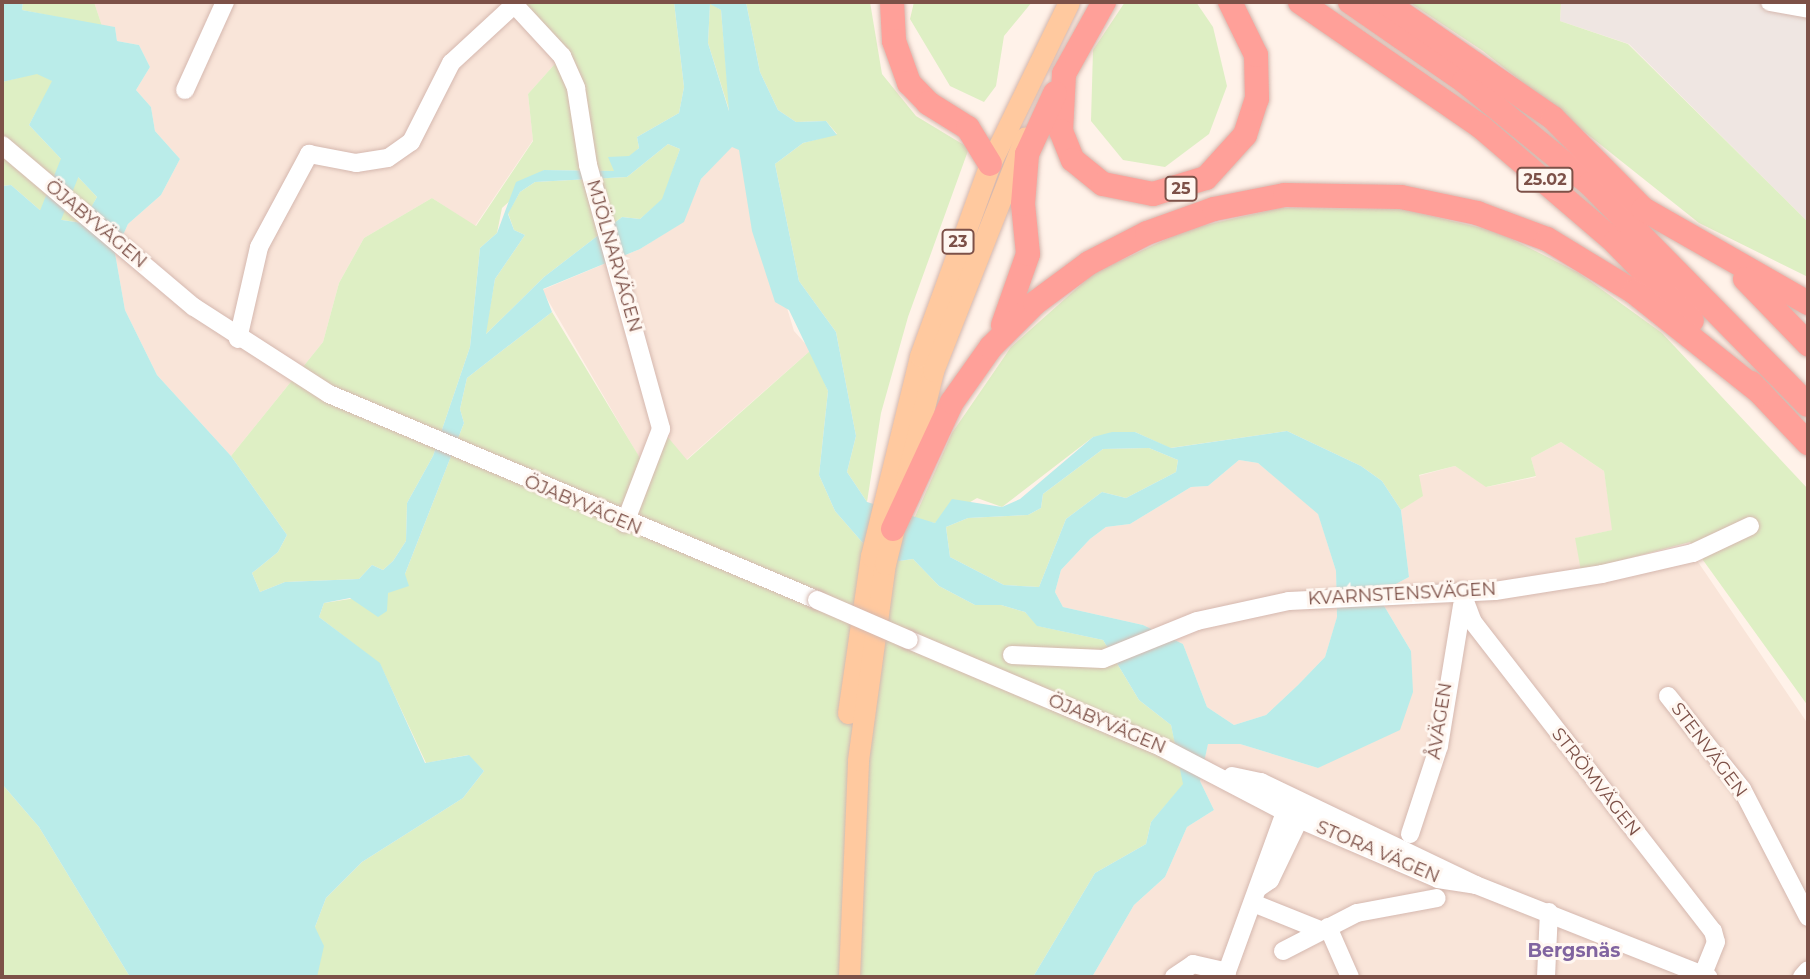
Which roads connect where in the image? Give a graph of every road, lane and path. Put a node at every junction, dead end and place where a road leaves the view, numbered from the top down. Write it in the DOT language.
graph roads {
  1 [pos="225,2"];
  2 [pos="892,2"];
  3 [pos="1069,2"];
  4 [pos="1093,2"];
  5 [pos="1104,2"];
  6 [pos="1230,2"];
  7 [pos="1300,2"];
  8 [pos="1350,2"];
  9 [pos="1385,2"];
  10 [pos="1770,2"];
  11 [pos="514,3"];
  12 [pos="1808,9"];
  13 [pos="1070,56"];
  14 [pos="185,90"];
  15 [pos="2,145"];
  16 [pos="989,164"];
  17 [pos="1730,263"];
  18 [pos="1808,303"];
  19 [pos="238,339"];
  20 [pos="1808,344"];
  21 [pos="991,347"];
  22 [pos="1761,393"];
  23 [pos="1808,405"];
  24 [pos="1808,443"];
  25 [pos="896,498"];
  26 [pos="625,523"];
  27 [pos="1750,526"];
  28 [pos="893,528"];
  29 [pos="878,560"];
  30 [pos="1461,598"];
  31 [pos="1012,656"];
  32 [pos="1668,696"];
  33 [pos="1294,808"];
  34 [pos="1410,834"];
  35 [pos="1257,895"];
  36 [pos="1437,898"];
  37 [pos="1549,912"];
  38 [pos="1808,917"];
  39 [pos="1324,928"];
  40 [pos="1283,951"];
  41 [pos="1808,970"];
  42 [pos="1226,975"];
  43 [pos="1705,976"];
  44 [pos="839,977"];
  45 [pos="849,977"];
  46 [pos="1174,977"];
  47 [pos="1350,977"];
  48 [pos="1546,977"];
  49 [pos="1802,977"];
  1 -- 14 [label="street"];
  2 -- 16 [label="highway"];
  3 -- 16 [label="main road, 23"];
  4 -- 13 [label="main road"];
  5 -- 13 [label="highway"];
  6 -- 13 [label="highway, 25"];
  7 -- 22 [label="highway, 25.02"];
  8 -- 23 [label="highway, 25.02"];
  9 -- 17 [label="highway"];
  10 -- 12 [label="street"];
  11 -- 19 [label="street"];
  11 -- 26 [label="street, MJÖLNARVÄGEN"];
  13 -- 21 [label="highway"];
  13 -- 25 [label="main road, 23"];
  15 -- 19 [label="street, ÖJABYVÄGEN"];
  16 -- 25 [label="main road, 23"];
  17 -- 18 [label="highway"];
  17 -- 20 [label="highway"];
  19 -- 26 [label="street, ÖJABYVÄGEN"];
  21 -- 22 [label="highway"];
  21 -- 25 [label="highway"];
  22 -- 24 [label="highway, 25.02"];
  25 -- 28 [label="highway"];
  25 -- 29 [label="main road, 23"];
  26 -- 33 [label="street, ÖJABYVÄGEN, bridge"];
  27 -- 30 [label="street, KVARNSTENSVÄGEN"];
  28 -- 29 [label="main road, 23"];
  29 -- 44 [label="main road, 23"];
  29 -- 45 [label="main road, 23"];
  30 -- 31 [label="street, KVARNSTENSVÄGEN"];
  30 -- 34 [label="street, ÅVÄGEN"];
  30 -- 43 [label="street, STRÖMVÄGEN"];
  32 -- 38 [label="street, STENVÄGEN"];
  33 -- 35 [label="street"];
  33 -- 37 [label="street, STORA VÄGEN"];
  35 -- 39 [label="street"];
  35 -- 42 [label="street"];
  36 -- 39 [label="street"];
  37 -- 43 [label="street, STORA VÄGEN"];
  37 -- 48 [label="street"];
  39 -- 40 [label="street"];
  39 -- 47 [label="street"];
  41 -- 49 [label="street"];
  42 -- 46 [label="street"];
}
